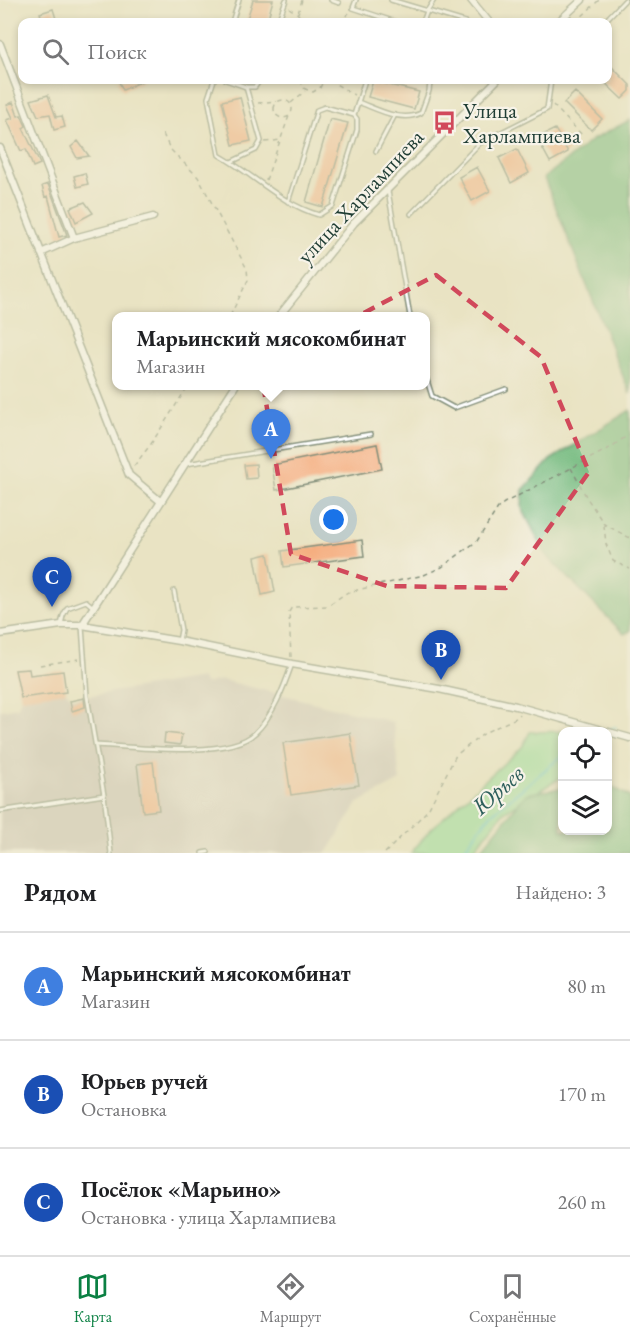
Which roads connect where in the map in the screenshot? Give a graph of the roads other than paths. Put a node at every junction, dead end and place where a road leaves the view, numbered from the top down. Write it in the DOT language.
graph roads {
  1 [pos="239,0"];
  2 [pos="286,0"];
  3 [pos="331,0"];
  4 [pos="356,0"];
  5 [pos="391,0"];
  6 [pos="434,0"];
  7 [pos="471,0"];
  8 [pos="582,0"];
  9 [pos="625,0"];
  10 [pos="339,3"];
  11 [pos="427,11"];
  12 [pos="233,18"];
  13 [pos="280,18"];
  14 [pos="384,18"];
  15 [pos="424,18"];
  16 [pos="451,18"];
  17 [pos="486,18"];
  18 [pos="562,18"];
  19 [pos="608,18"];
  20 [pos="0,45"];
  21 [pos="213,84"];
  22 [pos="237,84"];
  23 [pos="257,84"];
  24 [pos="364,84"];
  25 [pos="430,84"];
  26 [pos="493,84"];
  27 [pos="551,84"];
  28 [pos="246,87"];
  29 [pos="358,102"];
  30 [pos="354,115"];
  31 [pos="395,115"];
  32 [pos="0,148"];
  33 [pos="376,151"];
  34 [pos="231,162"];
  35 [pos="388,187"];
  36 [pos="288,202"];
  37 [pos="411,214"];
  38 [pos="153,217"];
  39 [pos="74,238"];
  40 [pos="41,253"];
  41 [pos="282,312"];
  42 [pos="409,312"];
  43 [pos="430,389"];
  44 [pos="506,389"];
  45 [pos="232,390"];
  46 [pos="371,434"];
  47 [pos="183,465"];
  48 [pos="160,501"];
  49 [pos="174,591"];
  50 [pos="92,606"];
  51 [pos="82,625"];
  52 [pos="61,626"];
  53 [pos="0,634"];
  54 [pos="179,641"];
  55 [pos="292,664"];
  56 [pos="630,738"];
  57 [pos="96,745"];
  58 [pos="104,795"];
  59 [pos="0,811"];
  60 [pos="208,852"];
  61 [pos="111,853"];
  62 [pos="202,853"];
  1 -- 12 [label="lane"];
  2 -- 13 [label="lane"];
  3 -- 10 [label="lane"];
  4 -- 14 [label="lane"];
  5 -- 11 [label="lane"];
  6 -- 11 [label="lane"];
  7 -- 17 [label="street"];
  8 -- 18 [label="street"];
  9 -- 19 [label="lane"];
  11 -- 15 [label="lane"];
  11 -- 16 [label="lane"];
  20 -- 39 [label="street"];
  21 -- 34 [label="lane"];
  22 -- 28 [label="lane"];
  23 -- 28 [label="lane"];
  24 -- 29 [label="lane"];
  25 -- 31 [label="lane"];
  26 -- 35 [label="street, улица Харлампиева"];
  27 -- 37 [label="lane"];
  28 -- 34 [label="lane"];
  29 -- 30 [label="lane"];
  29 -- 31 [label="lane"];
  30 -- 36 [label="lane"];
  30 -- 36 [label="lane"];
  31 -- 33 [label="lane"];
  32 -- 40 [label="street"];
  34 -- 36 [label="lane"];
  35 -- 41 [label="street, улица Харлампиева"];
  35 -- 42 [label="lane"];
  38 -- 39 [label="street"];
  39 -- 40 [label="street"];
  40 -- 48 [label="street"];
  43 -- 44 [label="lane"];
  45 -- 47 [label="street"];
  46 -- 47 [label="lane"];
  47 -- 48 [label="street"];
  48 -- 50 [label="street"];
  49 -- 54 [label="lane"];
  50 -- 51 [label="street"];
  50 -- 52 [label="lane"];
  51 -- 52 [label="street"];
  51 -- 54 [label="street"];
  51 -- 57 [label="lane"];
  52 -- 53 [label="street"];
  54 -- 55 [label="street"];
  55 -- 56 [label="street"];
  55 -- 57 [label="lane"];
  57 -- 58 [label="lane"];
  58 -- 59 [label="lane"];
  58 -- 61 [label="lane"];
  60 -- 62 [label="lane"];
}
